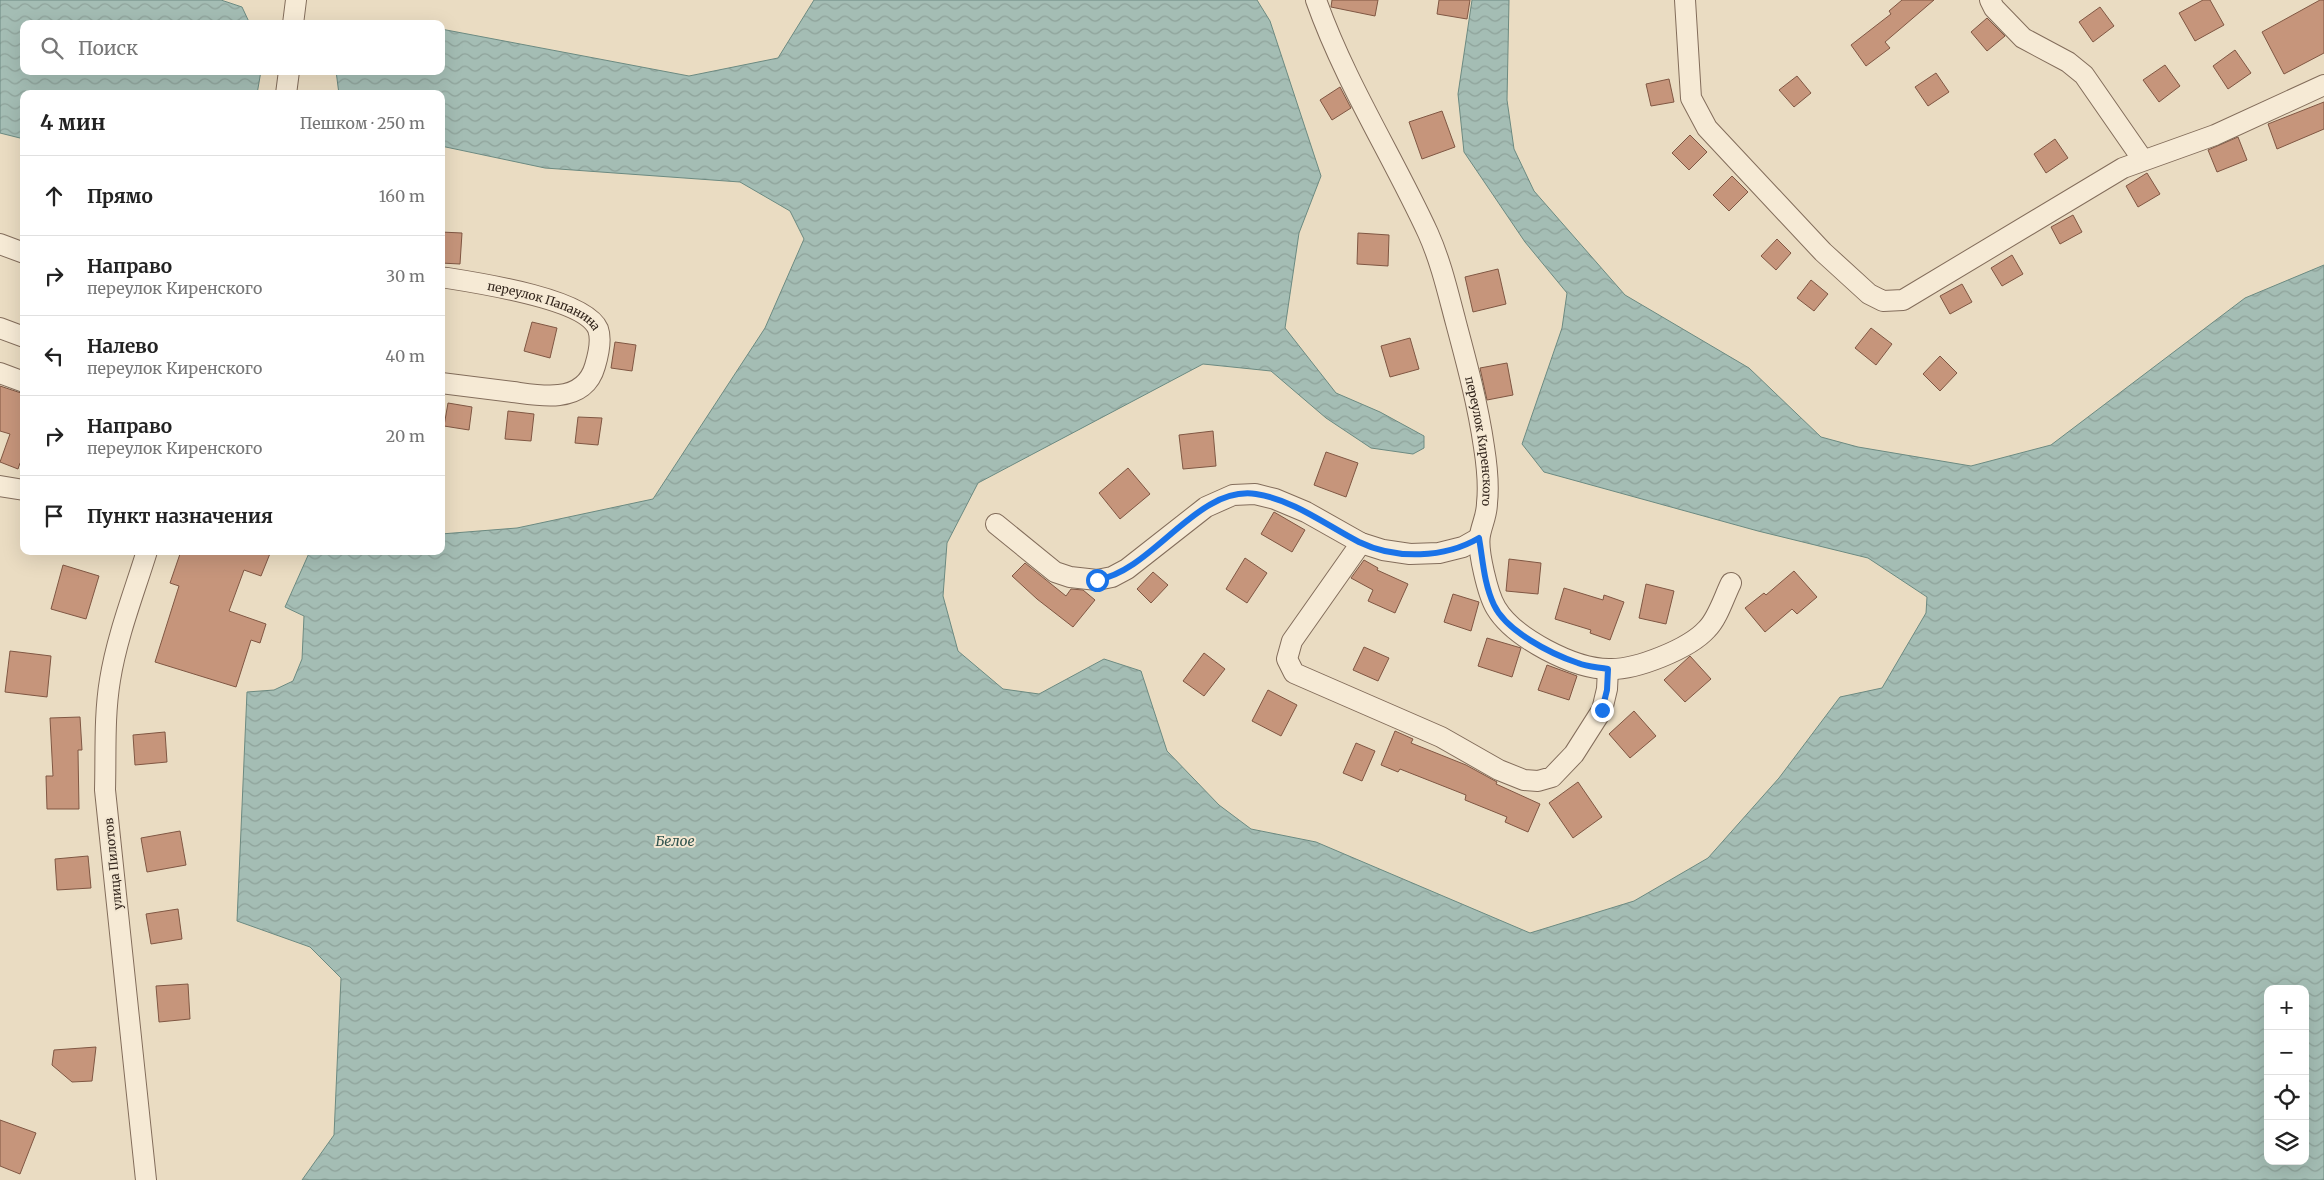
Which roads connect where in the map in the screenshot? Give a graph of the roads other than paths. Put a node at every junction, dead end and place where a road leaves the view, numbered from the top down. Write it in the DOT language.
graph roads {
  1 [pos="296,0"];
  2 [pos="1316,0"];
  3 [pos="1685,0"];
  4 [pos="1990,0"];
  5 [pos="294,20"];
  6 [pos="288,75"];
  7 [pos="2324,85"];
  8 [pos="287,90"];
  9 [pos="2143,160"];
  10 [pos="0,244"];
  11 [pos="20,252"];
  12 [pos="445,278"];
  13 [pos="0,328"];
  14 [pos="20,336"];
  15 [pos="0,373"];
  16 [pos="20,380"];
  17 [pos="445,384"];
  18 [pos="0,486"];
  19 [pos="20,489"];
  20 [pos="996,524"];
  21 [pos="1479,538"];
  22 [pos="1361,543"];
  23 [pos="146,555"];
  24 [pos="1731,584"];
  25 [pos="1608,669"];
  26 [pos="146,1180"];
  1 -- 5 [label="street"];
  2 -- 21 [label="street, переулок Киренского"];
  3 -- 9 [label="street"];
  4 -- 9 [label="street"];
  6 -- 8 [label="street"];
  7 -- 9 [label="street"];
  10 -- 11 [label="street"];
  12 -- 17 [label="street, переулок Папанина"];
  13 -- 14 [label="street"];
  15 -- 16 [label="street"];
  18 -- 19 [label="street"];
  20 -- 22 [label="street"];
  21 -- 22 [label="street"];
  21 -- 25 [label="street, переулок Киренского"];
  22 -- 25 [label="street"];
  23 -- 26 [label="street, улица Пилотов"];
  24 -- 25 [label="street, переулок Киренского"];
}
